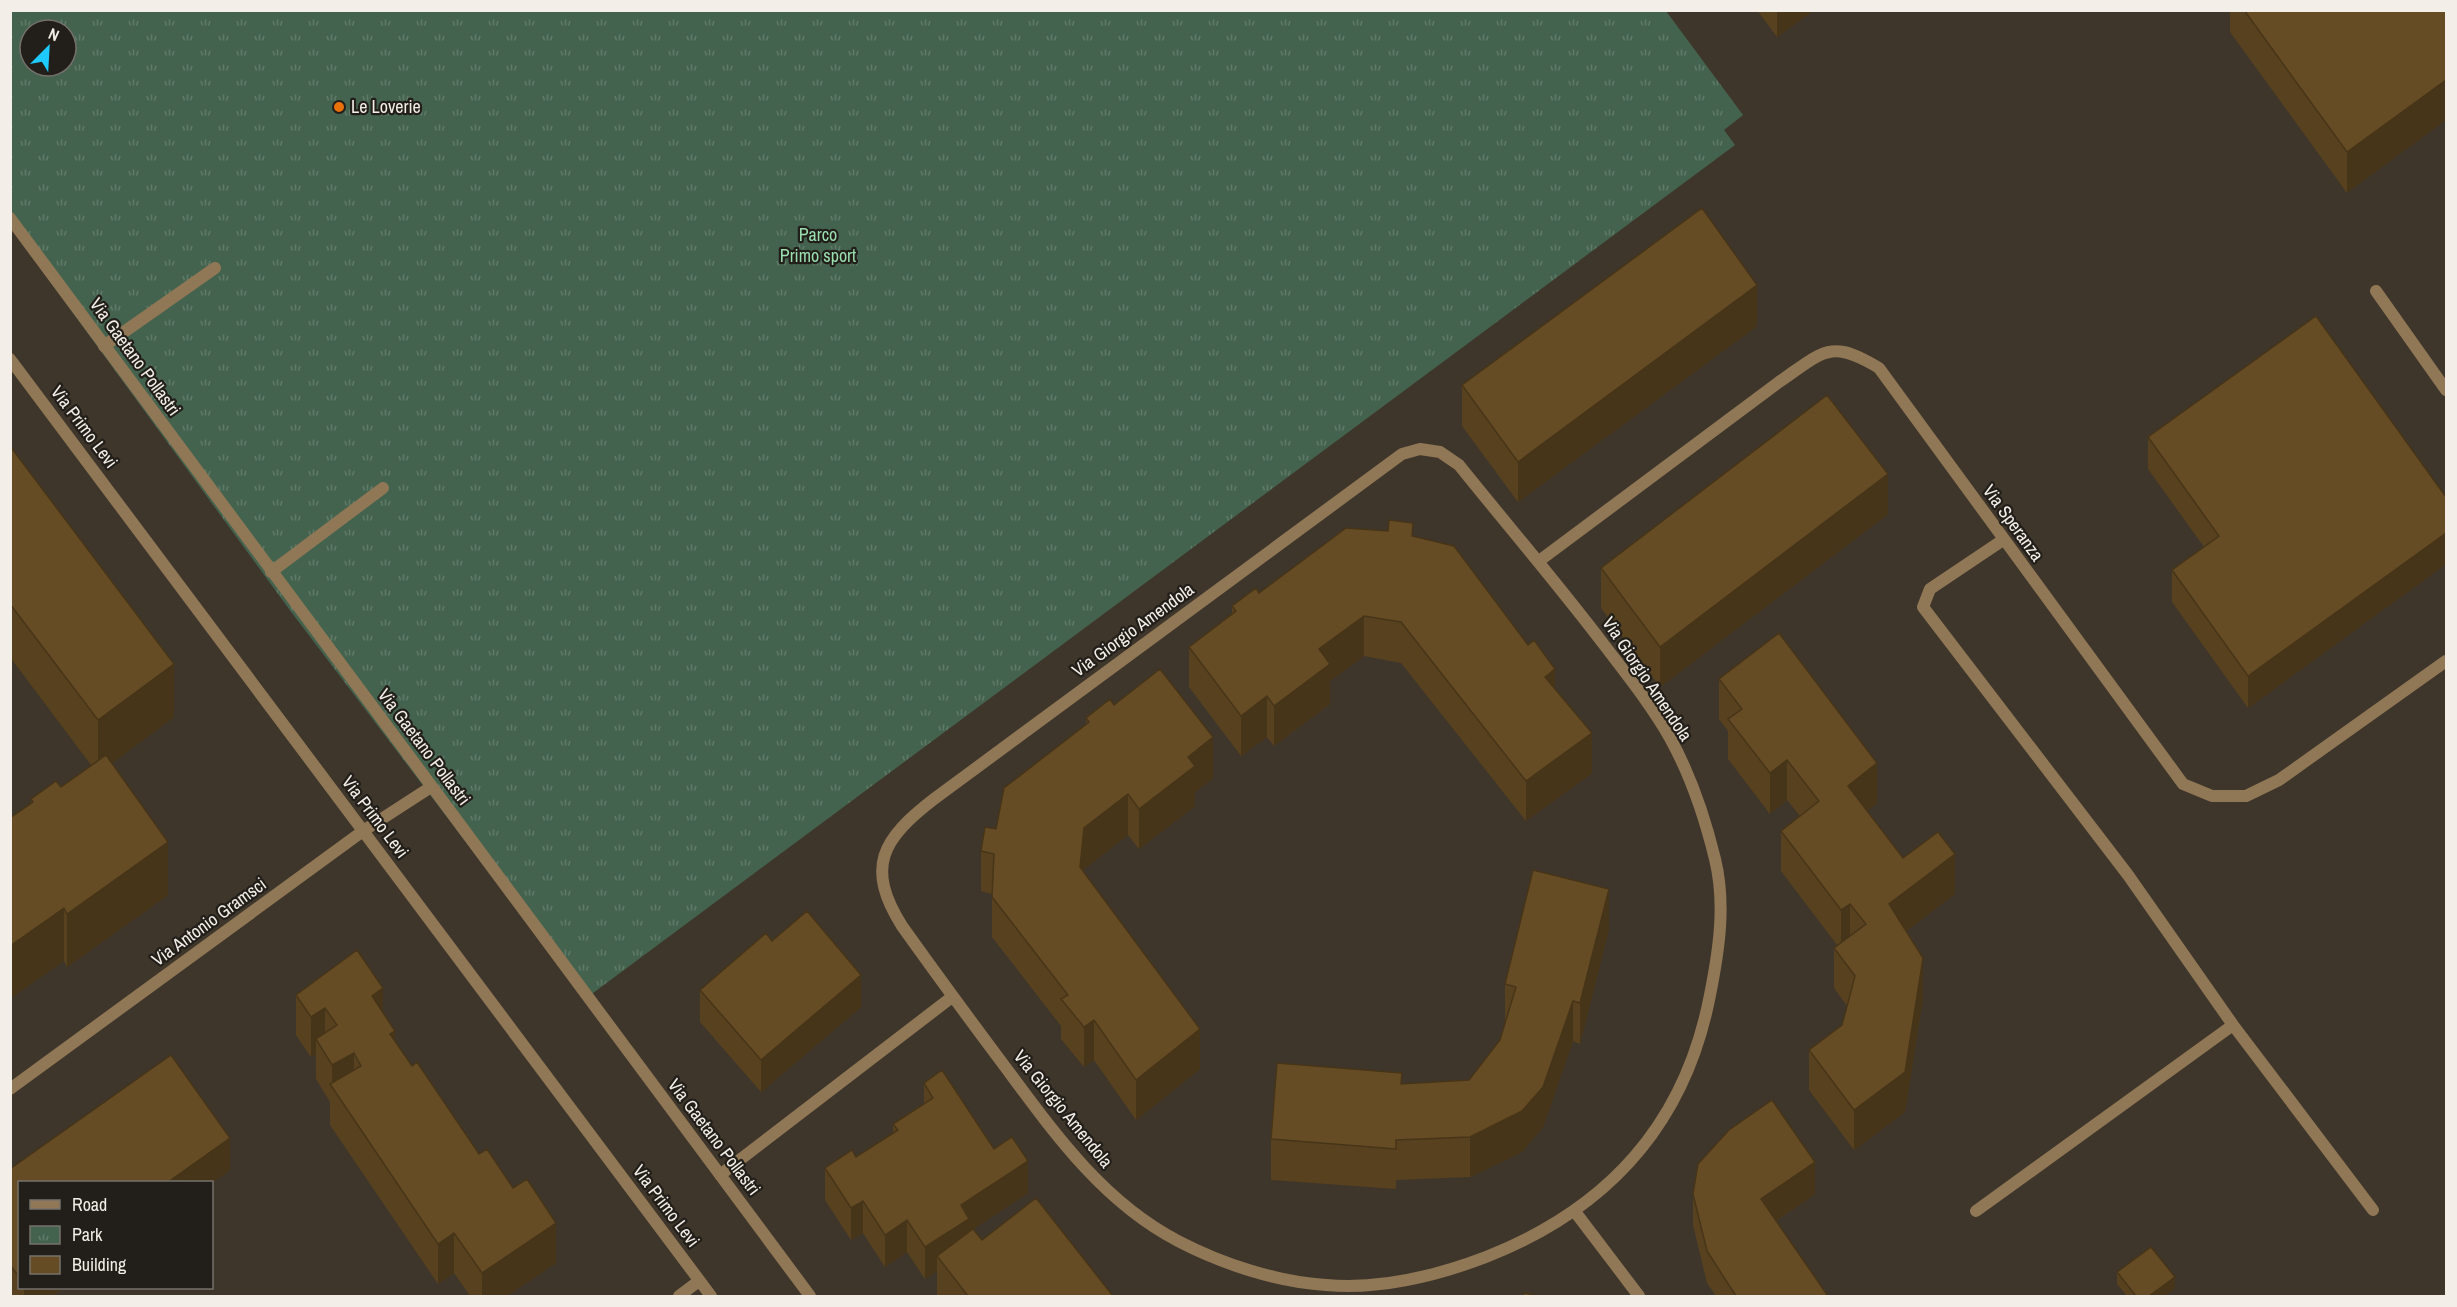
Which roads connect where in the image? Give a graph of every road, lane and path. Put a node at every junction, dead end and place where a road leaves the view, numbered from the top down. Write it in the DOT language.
graph roads {
  1 [pos="10,218"];
  2 [pos="215,268"];
  3 [pos="2376,291"];
  4 [pos="104,346"];
  5 [pos="10,359"];
  6 [pos="2446,390"];
  7 [pos="383,488"];
  8 [pos="2004,540"];
  9 [pos="1539,561"];
  10 [pos="271,572"];
  11 [pos="2446,661"];
  12 [pos="430,787"];
  13 [pos="363,831"];
  14 [pos="952,997"];
  15 [pos="2233,1025"];
  16 [pos="10,1089"];
  17 [pos="720,1175"];
  18 [pos="2373,1210"];
  19 [pos="1976,1211"];
  20 [pos="1575,1213"];
  21 [pos="699,1281"];
  22 [pos="679,1296"];
  23 [pos="711,1296"];
  24 [pos="810,1296"];
  25 [pos="1639,1296"];
  1 -- 4 [label="street, Via Gaetano Pollastri"];
  2 -- 4 [label="street"];
  3 -- 6 [label="street"];
  4 -- 10 [label="street, Via Gaetano Pollastri"];
  5 -- 13 [label="street, Via Primo Levi"];
  7 -- 10 [label="street"];
  8 -- 9 [label="street, Via Speranza"];
  8 -- 11 [label="street, Via Speranza"];
  8 -- 15 [label="street"];
  9 -- 14 [label="street, Via Giorgio Amendola"];
  9 -- 20 [label="street, Via Giorgio Amendola"];
  10 -- 12 [label="street, Via Gaetano Pollastri"];
  12 -- 13 [label="street, Via Antonio Gramsci"];
  12 -- 17 [label="street, Via Gaetano Pollastri"];
  13 -- 16 [label="street, Via Antonio Gramsci"];
  13 -- 21 [label="street, Via Primo Levi"];
  14 -- 17 [label="street"];
  14 -- 20 [label="street, Via Giorgio Amendola"];
  15 -- 18 [label="street"];
  15 -- 19 [label="street"];
  17 -- 24 [label="street, Via Gaetano Pollastri"];
  20 -- 25 [label="street"];
  21 -- 22 [label="street"];
  21 -- 23 [label="street, Via Primo Levi"];
}
